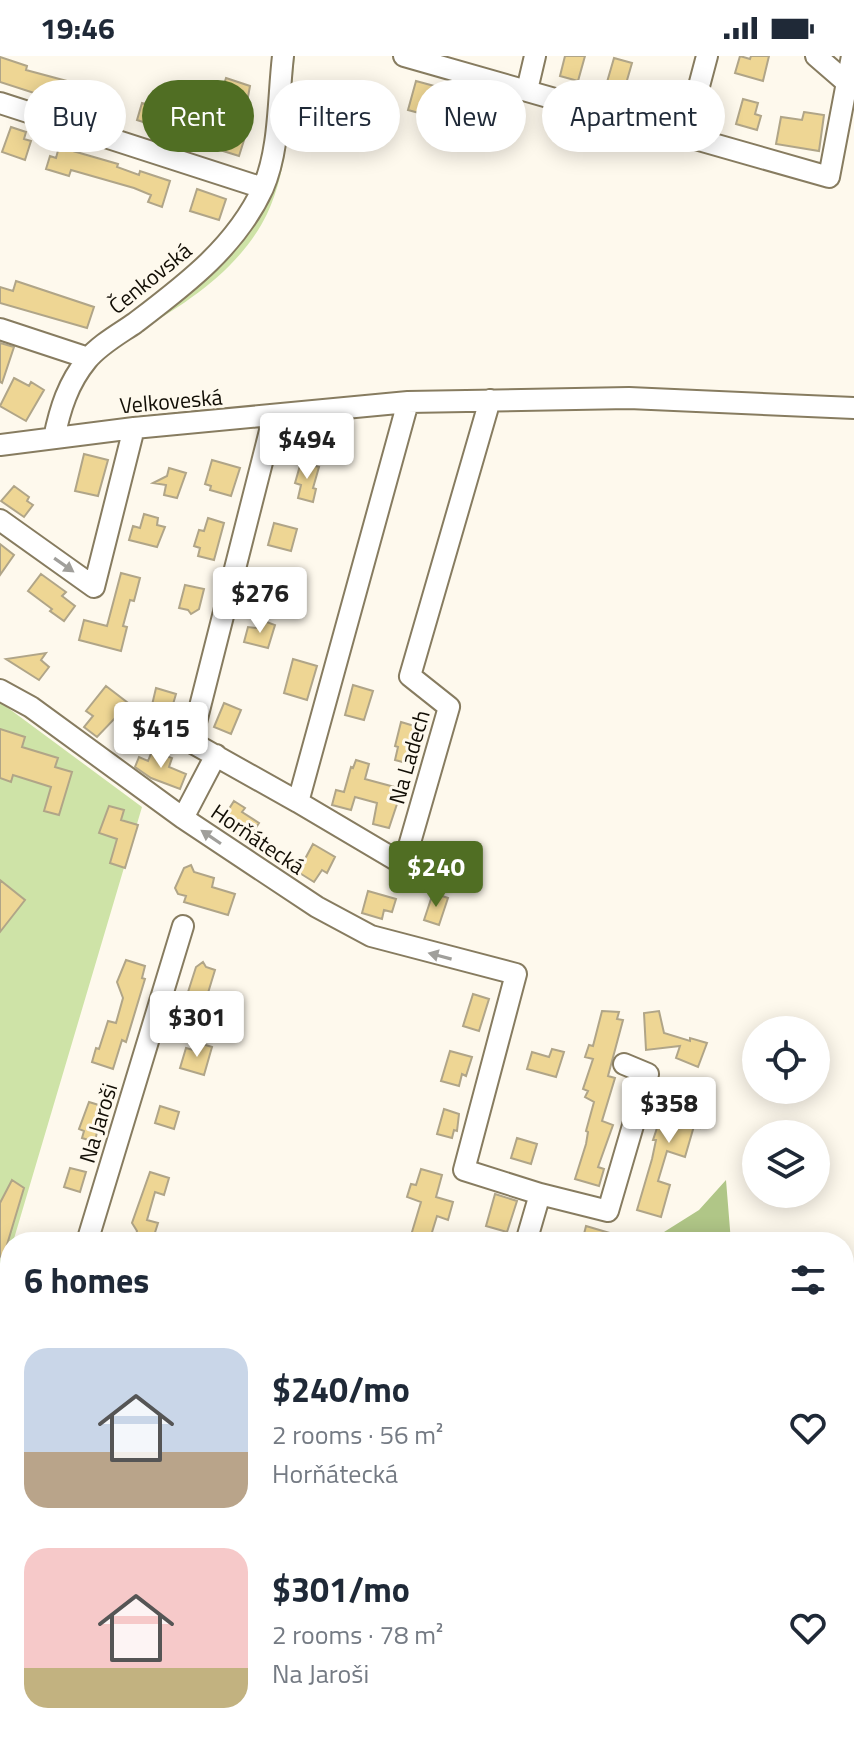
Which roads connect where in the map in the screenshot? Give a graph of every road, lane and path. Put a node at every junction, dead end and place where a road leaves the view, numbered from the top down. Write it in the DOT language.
graph roads {
  1 [pos="283,56"];
  2 [pos="404,56"];
  3 [pos="535,56"];
  4 [pos="707,56"];
  5 [pos="816,56"];
  6 [pos="852,56"];
  7 [pos="701,80"];
  8 [pos="846,82"];
  9 [pos="527,90"];
  10 [pos="542,94"];
  11 [pos="0,103"];
  12 [pos="725,146"];
  13 [pos="263,188"];
  14 [pos="0,329"];
  15 [pos="88,358"];
  16 [pos="490,400"];
  17 [pos="408,402"];
  18 [pos="854,408"];
  19 [pos="274,415"];
  20 [pos="134,428"];
  21 [pos="54,438"];
  22 [pos="0,445"];
  23 [pos="0,520"];
  24 [pos="0,690"];
  25 [pos="216,755"];
  26 [pos="298,802"];
  27 [pos="183,818"];
  28 [pos="183,926"];
  29 [pos="624,1064"];
  30 [pos="540,1194"];
  31 [pos="90,1232"];
  32 [pos="529,1232"];
  1 -- 13 [label="street, Čenkovská"];
  2 -- 9 [label="street"];
  3 -- 9 [label="street"];
  4 -- 7 [label="street"];
  5 -- 8 [label="street"];
  6 -- 8 [label="street"];
  8 -- 12 [label="street"];
  9 -- 10 [label="street"];
  11 -- 13 [label="street"];
  13 -- 15 [label="street, Čenkovská"];
  14 -- 15 [label="street"];
  15 -- 21 [label="street, Čenkovská"];
  16 -- 17 [label="street, Velkoveská"];
  16 -- 18 [label="street, Velkoveská"];
  16 -- 26 [label="street, Na Ladech"];
  17 -- 19 [label="street, Velkoveská"];
  17 -- 26 [label="street"];
  19 -- 20 [label="street, Velkoveská"];
  19 -- 25 [label="street"];
  20 -- 21 [label="street, Velkoveská"];
  23 -- 20 [label="street, one-way"];
  21 -- 22 [label="street, Velkoveská"];
  24 -- 27 [label="street, Horňátecká"];
  25 -- 26 [label="street"];
  25 -- 27 [label="street"];
  30 -- 27 [label="street, Horňátecká, one-way"];
  28 -- 31 [label="street, Na Jaroši"];
  29 -- 30 [label="street"];
  30 -- 32 [label="street"];
}
